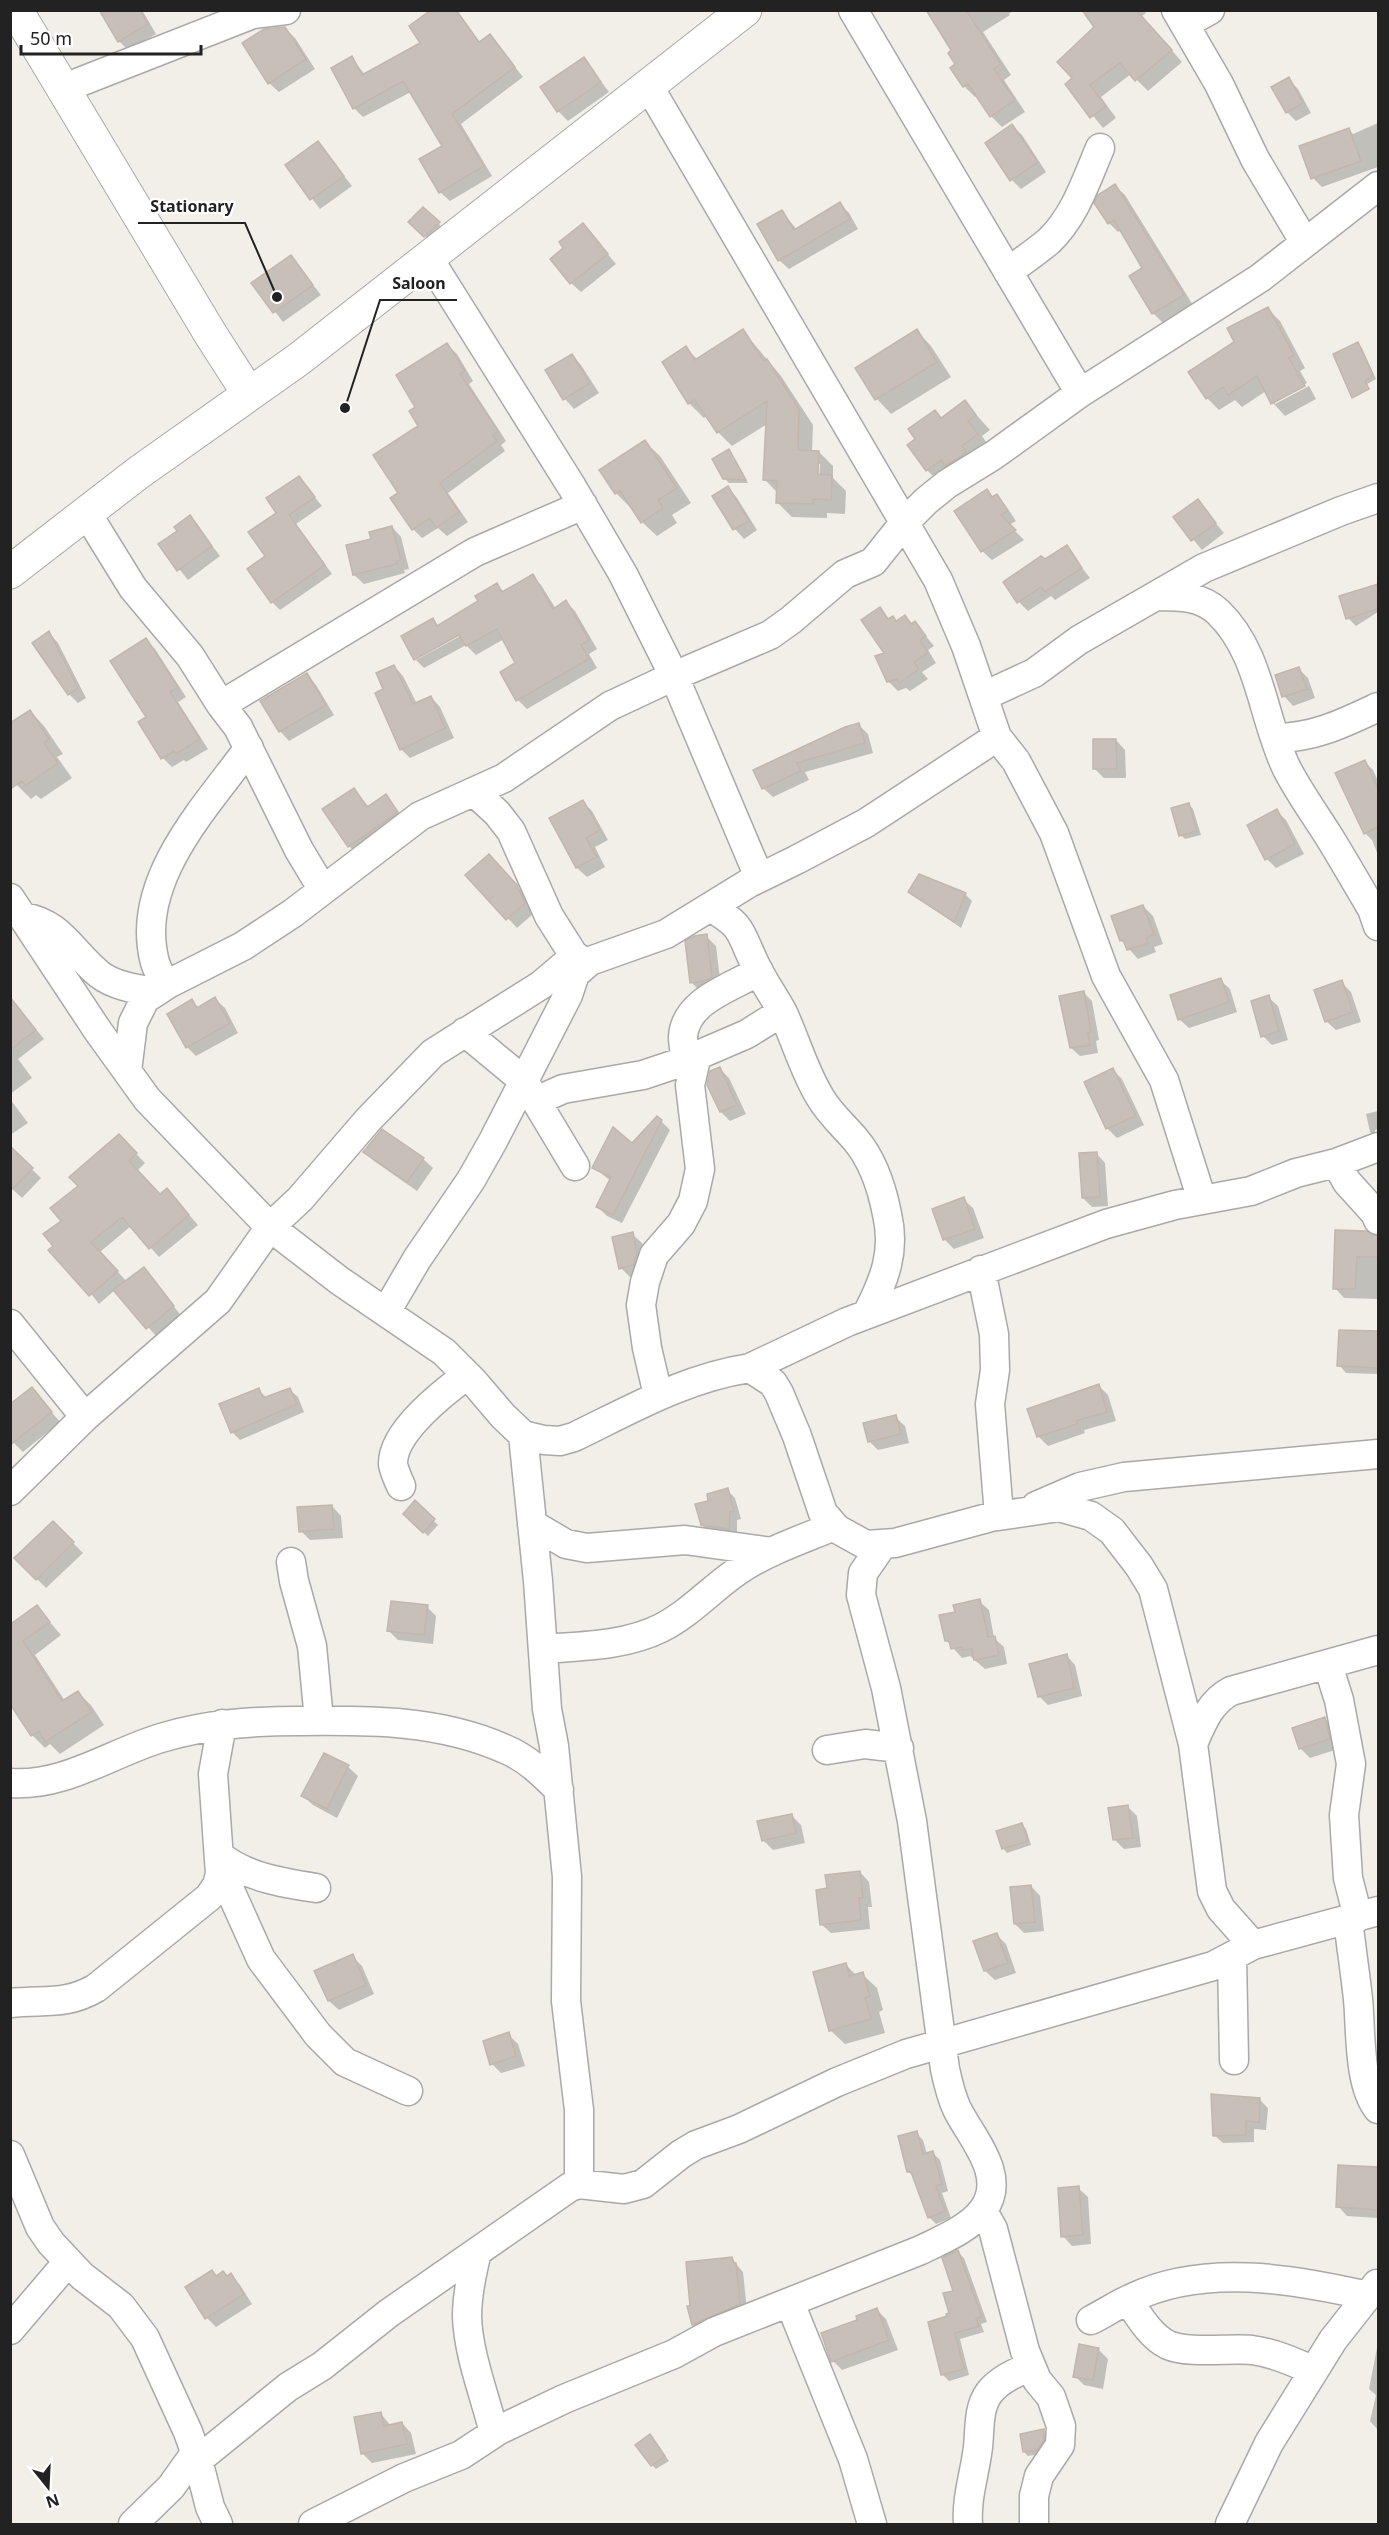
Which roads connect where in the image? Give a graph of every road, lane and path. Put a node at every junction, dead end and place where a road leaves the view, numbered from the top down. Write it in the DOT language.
graph roads {
  1 [pos="16,10"];
  2 [pos="286,10"];
  3 [pos="745,10"];
  4 [pos="853,10"];
  5 [pos="1210,10"];
  6 [pos="1181,17"];
  7 [pos="648,85"];
  8 [pos="62,88"];
  9 [pos="1100,148"];
  10 [pos="1378,186"];
  11 [pos="1305,243"];
  12 [pos="429,259"];
  13 [pos="1008,272"];
  14 [pos="1080,393"];
  15 [pos="249,394"];
  16 [pos="1378,498"];
  17 [pos="583,505"];
  18 [pos="86,512"];
  19 [pos="905,522"];
  20 [pos="10,572"];
  21 [pos="1158,596"];
  22 [pos="674,676"];
  23 [pos="984,696"];
  24 [pos="221,705"];
  25 [pos="1378,707"];
  26 [pos="998,737"];
  27 [pos="1275,738"];
  28 [pos="249,748"];
  29 [pos="474,792"];
  30 [pos="754,880"];
  31 [pos="323,890"];
  32 [pos="15,907"];
  33 [pos="710,907"];
  34 [pos="1376,914"];
  35 [pos="738,927"];
  36 [pos="579,959"];
  37 [pos="759,971"];
  38 [pos="162,988"];
  39 [pos="782,1012"];
  40 [pos="465,1032"];
  41 [pos="691,1058"];
  42 [pos="127,1071"];
  43 [pos="530,1091"];
  44 [pos="1378,1147"];
  45 [pos="1336,1163"];
  46 [pos="575,1166"];
  47 [pos="1202,1200"];
  48 [pos="1378,1220"];
  49 [pos="270,1227"];
  50 [pos="889,1256"];
  51 [pos="981,1270"];
  52 [pos="943,1285"];
  53 [pos="386,1312"];
  54 [pos="867,1314"];
  55 [pos="10,1324"];
  56 [pos="750,1368"];
  57 [pos="467,1375"];
  58 [pos="658,1395"];
  59 [pos="85,1417"];
  60 [pos="523,1435"];
  61 [pos="1378,1454"];
  62 [pos="401,1486"];
  63 [pos="10,1491"];
  64 [pos="1013,1513"];
  65 [pos="532,1524"];
  66 [pos="834,1526"];
  67 [pos="883,1544"];
  68 [pos="772,1552"];
  69 [pos="291,1562"];
  70 [pos="544,1649"];
  71 [pos="1378,1650"];
  72 [pos="1328,1665"];
  73 [pos="319,1720"];
  74 [pos="222,1724"];
  75 [pos="1193,1744"];
  76 [pos="899,1748"];
  77 [pos="827,1750"];
  78 [pos="10,1783"];
  79 [pos="559,1790"];
  80 [pos="220,1862"];
  81 [pos="316,1888"];
  82 [pos="1361,1916"];
  83 [pos="1243,1951"];
  84 [pos="10,2002"];
  85 [pos="943,2043"];
  86 [pos="1234,2060"];
  87 [pos="408,2091"];
  88 [pos="1378,2109"];
  89 [pos="10,2155"];
  90 [pos="579,2184"];
  91 [pos="983,2211"];
  92 [pos="477,2252"];
  93 [pos="67,2263"];
  94 [pos="1373,2289"];
  95 [pos="1128,2300"];
  96 [pos="790,2303"];
  97 [pos="1092,2320"];
  98 [pos="10,2330"];
  99 [pos="1031,2367"];
  100 [pos="1314,2371"];
  101 [pos="494,2433"];
  102 [pos="197,2456"];
  103 [pos="133,2524"];
  104 [pos="218,2524"];
  105 [pos="313,2524"];
  106 [pos="872,2524"];
  107 [pos="968,2524"];
  108 [pos="1035,2524"];
  109 [pos="1230,2524"];
  1 -- 8 [label="street"];
  2 -- 8 [label="street"];
  3 -- 7 [label="street"];
  4 -- 13 [label="street"];
  5 -- 6 [label="street"];
  6 -- 11 [label="street"];
  7 -- 12 [label="street"];
  7 -- 19 [label="street"];
  8 -- 15 [label="street"];
  9 -- 13 [label="street"];
  10 -- 11 [label="street"];
  11 -- 14 [label="street"];
  12 -- 15 [label="street"];
  12 -- 17 [label="street"];
  13 -- 14 [label="street"];
  14 -- 19 [label="street"];
  15 -- 18 [label="street"];
  16 -- 21 [label="street"];
  17 -- 22 [label="street"];
  17 -- 24 [label="street"];
  18 -- 20 [label="street"];
  18 -- 24 [label="street"];
  19 -- 22 [label="street"];
  19 -- 23 [label="street"];
  21 -- 23 [label="street"];
  21 -- 27 [label="street"];
  22 -- 29 [label="street"];
  22 -- 30 [label="street"];
  23 -- 26 [label="street"];
  24 -- 28 [label="street"];
  25 -- 27 [label="street"];
  26 -- 30 [label="street"];
  26 -- 47 [label="street"];
  27 -- 34 [label="street"];
  28 -- 31 [label="street"];
  28 -- 38 [label="street"];
  29 -- 31 [label="street"];
  29 -- 36 [label="street"];
  30 -- 33 [label="street"];
  30 -- 35 [label="street"];
  31 -- 38 [label="street"];
  32 -- 38 [label="street"];
  32 -- 42 [label="street"];
  33 -- 35 [label="street"];
  33 -- 36 [label="street"];
  35 -- 37 [label="street"];
  36 -- 40 [label="street"];
  36 -- 43 [label="street"];
  37 -- 39 [label="street"];
  37 -- 41 [label="street"];
  38 -- 42 [label="street"];
  39 -- 41 [label="street"];
  39 -- 50 [label="street"];
  40 -- 43 [label="street"];
  40 -- 49 [label="street"];
  41 -- 43 [label="street"];
  41 -- 58 [label="street"];
  42 -- 49 [label="street"];
  43 -- 46 [label="street"];
  43 -- 53 [label="street"];
  44 -- 45 [label="street"];
  45 -- 47 [label="street"];
  45 -- 48 [label="street"];
  47 -- 51 [label="street"];
  49 -- 53 [label="street"];
  49 -- 59 [label="street"];
  50 -- 52 [label="street"];
  50 -- 54 [label="street"];
  51 -- 52 [label="street"];
  51 -- 64 [label="street"];
  52 -- 54 [label="street"];
  53 -- 57 [label="street"];
  54 -- 56 [label="street"];
  55 -- 59 [label="street"];
  56 -- 58 [label="street"];
  56 -- 66 [label="street"];
  57 -- 60 [label="street"];
  57 -- 62 [label="street"];
  58 -- 60 [label="street"];
  59 -- 63 [label="street"];
  60 -- 65 [label="street"];
  61 -- 64 [label="street"];
  64 -- 67 [label="street"];
  64 -- 75 [label="street"];
  65 -- 68 [label="street"];
  65 -- 70 [label="street"];
  66 -- 67 [label="street"];
  66 -- 68 [label="street"];
  67 -- 76 [label="street"];
  68 -- 70 [label="street"];
  69 -- 73 [label="street"];
  70 -- 79 [label="street"];
  71 -- 72 [label="street"];
  72 -- 75 [label="street"];
  72 -- 82 [label="street"];
  73 -- 74 [label="street"];
  73 -- 79 [label="street"];
  74 -- 78 [label="street"];
  74 -- 80 [label="street"];
  75 -- 83 [label="street"];
  76 -- 77 [label="street"];
  76 -- 85 [label="street"];
  79 -- 90 [label="street"];
  80 -- 81 [label="street"];
  80 -- 84 [label="street"];
  80 -- 87 [label="street"];
  82 -- 83 [label="street"];
  82 -- 88 [label="street"];
  83 -- 85 [label="street"];
  83 -- 86 [label="street"];
  85 -- 90 [label="street"];
  85 -- 91 [label="street"];
  89 -- 93 [label="street"];
  90 -- 92 [label="street"];
  91 -- 96 [label="street"];
  91 -- 99 [label="street"];
  92 -- 101 [label="street"];
  92 -- 102 [label="street"];
  93 -- 98 [label="street"];
  93 -- 102 [label="street"];
  94 -- 95 [label="street"];
  94 -- 100 [label="street"];
  95 -- 97 [label="street"];
  95 -- 100 [label="street"];
  96 -- 101 [label="street"];
  96 -- 106 [label="street"];
  99 -- 107 [label="street"];
  99 -- 108 [label="street"];
  100 -- 109 [label="street"];
  101 -- 105 [label="street"];
  102 -- 103 [label="street"];
  102 -- 104 [label="street"];
}
